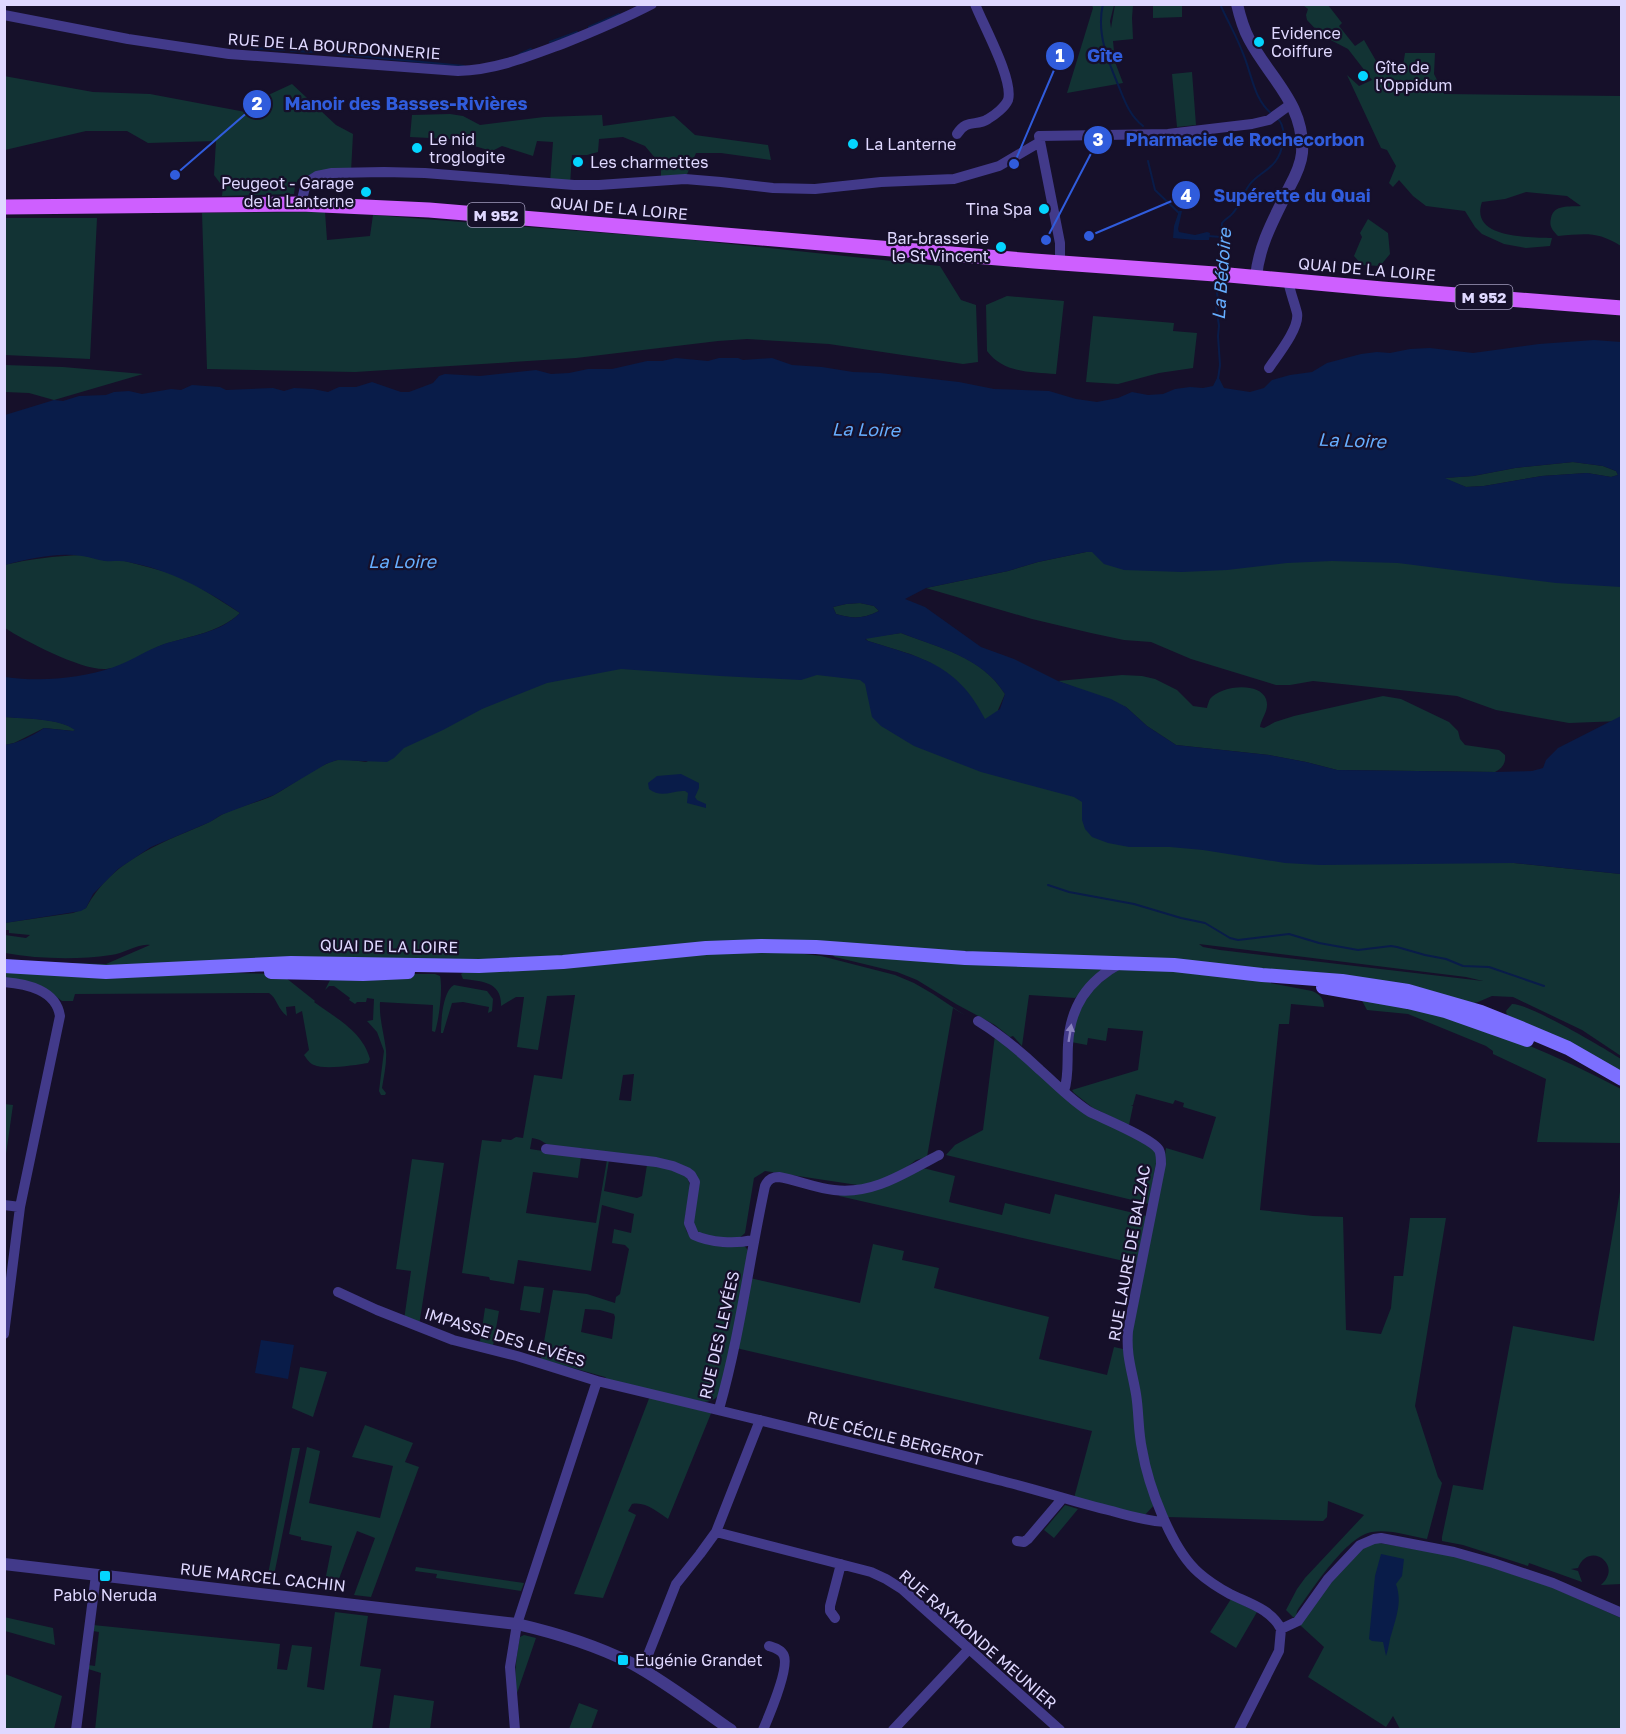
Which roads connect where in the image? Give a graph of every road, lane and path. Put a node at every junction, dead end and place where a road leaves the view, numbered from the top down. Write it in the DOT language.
graph roads {
  1 [pos="652,4"];
  2 [pos="975,4"];
  3 [pos="1237,4"];
  4 [pos="4,15"];
  5 [pos="1292,104"];
  6 [pos="957,134"];
  7 [pos="1040,139"];
  8 [pos="301,204"];
  9 [pos="4,207"];
  10 [pos="1055,263"];
  11 [pos="1256,277"];
  12 [pos="1288,280"];
  13 [pos="1622,308"];
  14 [pos="1269,368"];
  15 [pos="1122,962"];
  16 [pos="4,966"];
  17 [pos="1262,975"];
  18 [pos="4,982"];
  19 [pos="978,1021"];
  20 [pos="1622,1079"];
  21 [pos="1622,1086"];
  22 [pos="1064,1091"];
  23 [pos="546,1149"];
  24 [pos="939,1155"];
  25 [pos="4,1205"];
  26 [pos="20,1207"];
  27 [pos="753,1240"];
  28 [pos="338,1292"];
  29 [pos="4,1334"];
  30 [pos="597,1381"];
  31 [pos="719,1409"];
  32 [pos="760,1420"];
  33 [pos="1062,1499"];
  34 [pos="1165,1522"];
  35 [pos="716,1532"];
  36 [pos="1017,1540"];
  37 [pos="4,1564"];
  38 [pos="841,1564"];
  39 [pos="96,1575"];
  40 [pos="1622,1613"];
  41 [pos="835,1618"];
  42 [pos="517,1624"];
  43 [pos="1281,1629"];
  44 [pos="769,1646"];
  45 [pos="969,1649"];
  46 [pos="642,1670"];
  47 [pos="76,1730"];
  48 [pos="515,1730"];
  49 [pos="731,1730"];
  50 [pos="763,1730"];
  51 [pos="893,1730"];
  52 [pos="1059,1730"];
  53 [pos="1239,1730"];
  1 -- 4 [label="street, RUE DE LA BOURDONNERIE"];
  2 -- 6 [label="street"];
  3 -- 5 [label="street"];
  5 -- 7 [label="street"];
  5 -- 11 [label="street"];
  7 -- 8 [label="street"];
  7 -- 10 [label="street"];
  8 -- 9 [label="main road, QUAI DE LA LOIRE / M 952"];
  8 -- 10 [label="main road, QUAI DE LA LOIRE / M 952"];
  10 -- 11 [label="main road, M 952"];
  11 -- 12 [label="main road, M 952"];
  12 -- 13 [label="main road, QUAI DE LA LOIRE / M 952"];
  12 -- 14 [label="street"];
  15 -- 16 [label="main road, QUAI DE LA LOIRE"];
  15 -- 17 [label="main road, QUAI DE LA LOIRE"];
  22 -- 15 [label="street, one-way"];
  17 -- 20 [label="main road"];
  17 -- 21 [label="main road"];
  18 -- 26 [label="street"];
  19 -- 22 [label="street, RUE LAURE DE BALZAC"];
  22 -- 34 [label="street, RUE LAURE DE BALZAC"];
  23 -- 27 [label="street"];
  24 -- 27 [label="street, RUE DES LEVÉES"];
  25 -- 26 [label="street"];
  26 -- 29 [label="street"];
  27 -- 31 [label="street, RUE DES LEVÉES"];
  28 -- 30 [label="street, IMPASSE DES LEVÉES"];
  30 -- 31 [label="street, RUE DES LEVÉES"];
  30 -- 42 [label="street"];
  31 -- 32 [label="street, RUE CÉCILE BERGEROT"];
  32 -- 33 [label="street, RUE CÉCILE BERGEROT"];
  32 -- 35 [label="street"];
  33 -- 34 [label="street, RUE CÉCILE BERGEROT"];
  33 -- 36 [label="street"];
  34 -- 43 [label="street, RUE LAURE DE BALZAC"];
  35 -- 38 [label="street, RUE RAYMONDE MEUNIER"];
  35 -- 46 [label="street"];
  37 -- 39 [label="street, RUE MARCEL CACHIN"];
  38 -- 41 [label="street"];
  38 -- 45 [label="street, RUE RAYMONDE MEUNIER"];
  39 -- 42 [label="street, RUE MARCEL CACHIN"];
  39 -- 47 [label="street"];
  40 -- 43 [label="street"];
  42 -- 46 [label="street, RUE MARCEL CACHIN"];
  42 -- 48 [label="street"];
  43 -- 53 [label="street"];
  44 -- 50 [label="street"];
  45 -- 51 [label="street"];
  45 -- 52 [label="street, RUE RAYMONDE MEUNIER"];
  46 -- 49 [label="street, RUE MARCEL CACHIN"];
}
